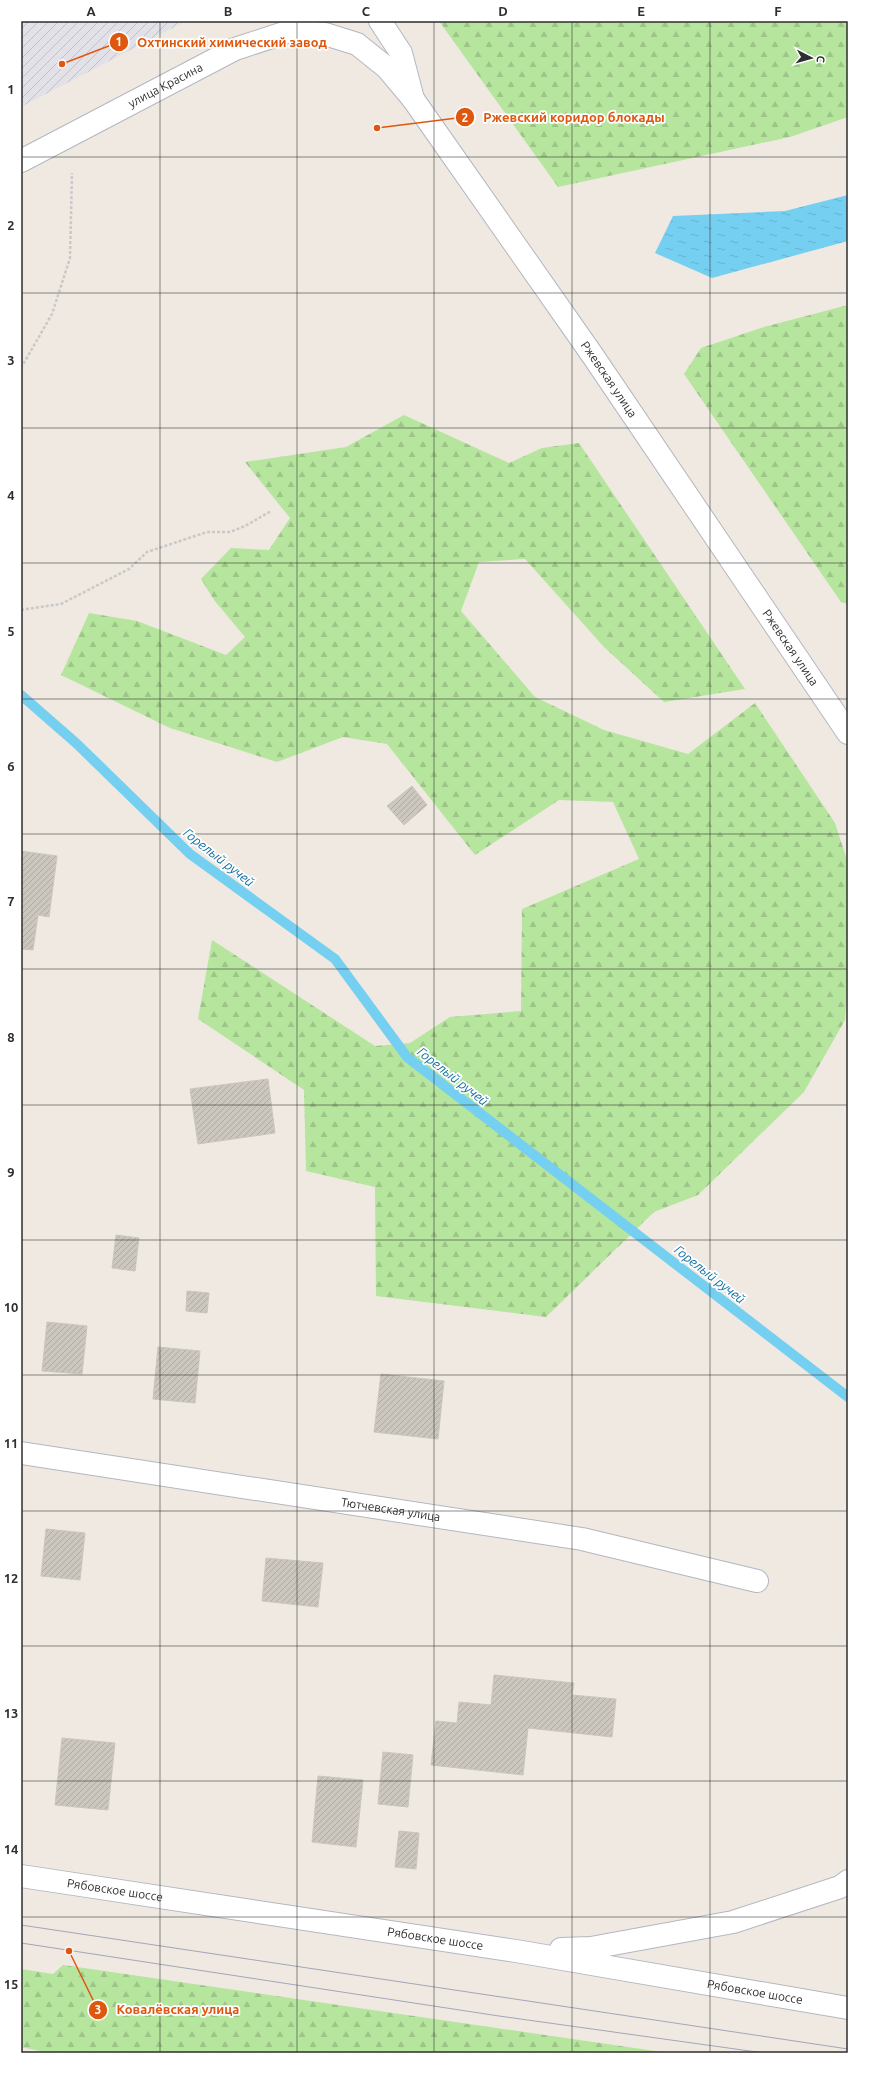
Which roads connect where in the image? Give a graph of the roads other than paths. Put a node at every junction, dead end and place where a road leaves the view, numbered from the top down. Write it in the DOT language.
graph roads {
  1 [pos="380,21"];
  2 [pos="291,26"];
  3 [pos="413,99"];
  4 [pos="21,161"];
  5 [pos="848,733"];
  6 [pos="21,1454"];
  7 [pos="757,1581"];
  8 [pos="21,1876"];
  9 [pos="845,1884"];
  10 [pos="516,1951"];
  11 [pos="848,2008"];
  1 -- 3 [label="main road, Ржевская улица"];
  2 -- 3 [label="main road, улица Красина"];
  2 -- 4 [label="main road, улица Красина"];
  3 -- 5 [label="main road, Ржевская улица"];
  6 -- 7 [label="main road, Тютчевская улица"];
  8 -- 10 [label="main road, Рябовское шоссе"];
  9 -- 10 [label="main road"];
  10 -- 11 [label="main road, Рябовское шоссе"];
}
